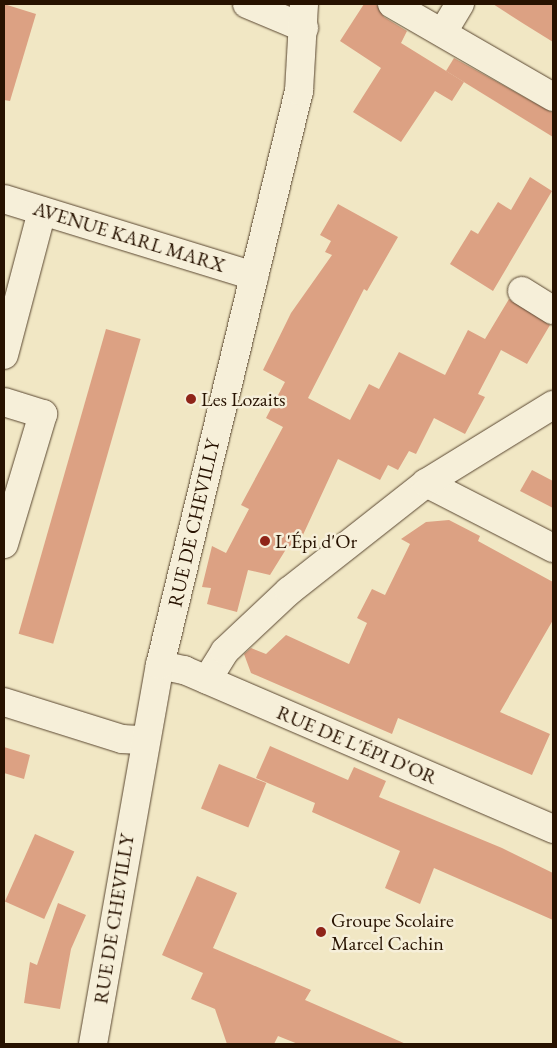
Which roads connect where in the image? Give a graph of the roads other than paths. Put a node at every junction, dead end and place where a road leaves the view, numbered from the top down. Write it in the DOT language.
graph roads {
  1 [pos="247,4"];
  2 [pos="392,4"];
  3 [pos="460,4"];
  4 [pos="304,16"];
  5 [pos="443,32"];
  6 [pos="553,97"];
  7 [pos="4,199"];
  8 [pos="42,211"];
  9 [pos="254,276"];
  10 [pos="522,291"];
  11 [pos="553,310"];
  12 [pos="4,355"];
  13 [pos="4,402"];
  14 [pos="553,405"];
  15 [pos="426,483"];
  16 [pos="4,544"];
  17 [pos="553,548"];
  18 [pos="160,665"];
  19 [pos="207,680"];
  20 [pos="4,702"];
  21 [pos="144,740"];
  22 [pos="553,829"];
  23 [pos="93,1044"];
  1 -- 4 [label="street"];
  2 -- 5 [label="street"];
  3 -- 5 [label="street"];
  4 -- 9 [label="street, RUE DE CHEVILLY"];
  5 -- 6 [label="street"];
  7 -- 8 [label="street, AVENUE KARL MARX"];
  8 -- 9 [label="street, AVENUE KARL MARX"];
  8 -- 12 [label="street"];
  9 -- 18 [label="street, RUE DE CHEVILLY"];
  10 -- 11 [label="street"];
  13 -- 16 [label="street"];
  14 -- 15 [label="street"];
  15 -- 17 [label="street"];
  15 -- 19 [label="street"];
  18 -- 19 [label="street, RUE DE L'ÉPI D'OR"];
  18 -- 21 [label="street, RUE DE CHEVILLY"];
  19 -- 22 [label="street, RUE DE L'ÉPI D'OR"];
  20 -- 21 [label="street"];
  21 -- 23 [label="street, RUE DE CHEVILLY"];
}
